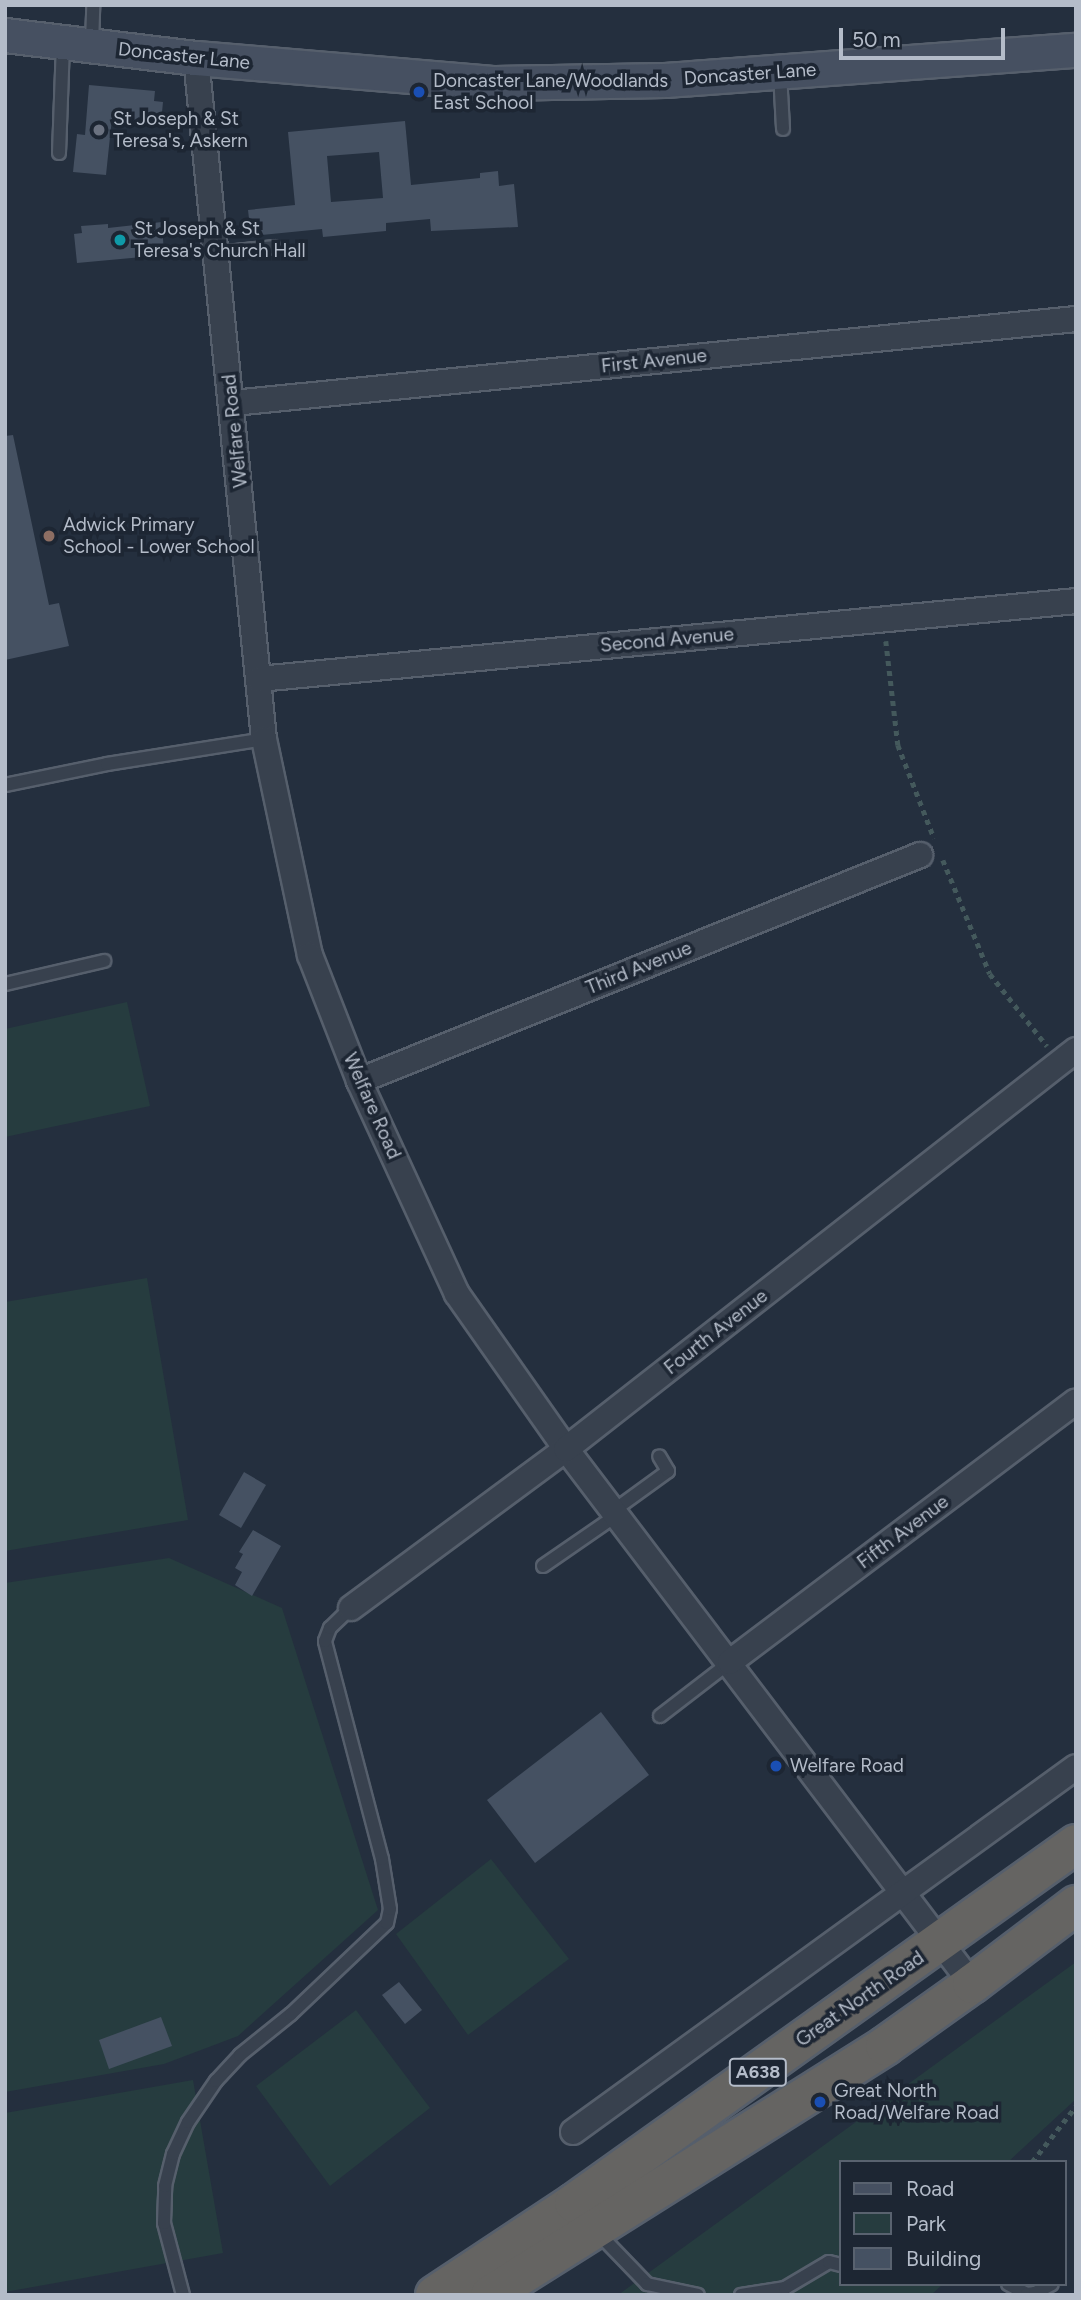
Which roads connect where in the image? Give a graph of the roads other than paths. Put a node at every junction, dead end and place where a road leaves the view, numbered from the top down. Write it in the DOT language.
graph roads {
  1 [pos="93,5"];
  2 [pos="5,35"];
  3 [pos="77,44"];
  4 [pos="1076,50"];
  5 [pos="196,58"];
  6 [pos="780,72"];
  7 [pos="783,129"];
  8 [pos="59,153"];
  9 [pos="274,247"];
  10 [pos="215,253"];
  11 [pos="1076,319"];
  12 [pos="233,403"];
  13 [pos="1076,601"];
  14 [pos="259,679"];
  15 [pos="264,739"];
  16 [pos="5,785"];
  17 [pos="920,855"];
  18 [pos="104,961"];
  19 [pos="5,984"];
  20 [pos="1068,1056"];
  21 [pos="359,1081"];
  22 [pos="1076,1401"];
  23 [pos="566,1450"];
  24 [pos="659,1456"];
  25 [pos="615,1513"];
  26 [pos="543,1566"];
  27 [pos="351,1608"];
  28 [pos="730,1662"];
  29 [pos="660,1716"];
  30 [pos="1076,1766"];
  31 [pos="1076,1844"];
  32 [pos="903,1894"];
  33 [pos="1076,1905"];
  34 [pos="941,1942"];
  35 [pos="972,1984"];
  36 [pos="573,2132"];
  37 [pos="595,2229"];
  38 [pos="839,2264"];
  39 [pos="1012,2286"];
  40 [pos="1048,2286"];
  41 [pos="183,2295"];
  42 [pos="435,2295"];
  43 [pos="490,2295"];
  44 [pos="698,2295"];
  45 [pos="740,2295"];
  1 -- 3 [label="lane"];
  2 -- 3 [label="main road, Doncaster Lane"];
  3 -- 5 [label="main road, Doncaster Lane"];
  3 -- 8 [label="lane"];
  4 -- 6 [label="main road, Doncaster Lane"];
  5 -- 6 [label="main road, Doncaster Lane"];
  5 -- 10 [label="street, Welfare Road"];
  6 -- 7 [label="lane"];
  9 -- 10 [label="lane"];
  10 -- 12 [label="street, Welfare Road"];
  11 -- 12 [label="street, First Avenue"];
  12 -- 14 [label="street, Welfare Road"];
  13 -- 14 [label="street, Second Avenue"];
  14 -- 15 [label="street, Welfare Road"];
  15 -- 16 [label="lane"];
  15 -- 21 [label="street, Welfare Road"];
  17 -- 21 [label="street, Third Avenue"];
  18 -- 19 [label="lane"];
  20 -- 23 [label="street, Fourth Avenue"];
  21 -- 23 [label="street, Welfare Road"];
  22 -- 28 [label="street, Fifth Avenue"];
  23 -- 25 [label="street, Welfare Road"];
  23 -- 27 [label="street, Fourth Avenue"];
  24 -- 25 [label="lane"];
  25 -- 26 [label="lane"];
  25 -- 28 [label="street, Welfare Road"];
  27 -- 41 [label="lane"];
  28 -- 29 [label="lane"];
  28 -- 32 [label="street, Welfare Road"];
  30 -- 32 [label="street"];
  31 -- 34 [label="highway, Great North Road / A638"];
  32 -- 34 [label="street, Welfare Road"];
  32 -- 36 [label="street"];
  33 -- 35 [label="highway, A638"];
  34 -- 35 [label="street, Welfare Road"];
  34 -- 42 [label="highway, Great North Road / A638"];
  35 -- 37 [label="highway, A638"];
  37 -- 43 [label="highway, A638"];
  37 -- 44 [label="lane"];
  38 -- 45 [label="lane"];
  39 -- 40 [label="lane"];
}
